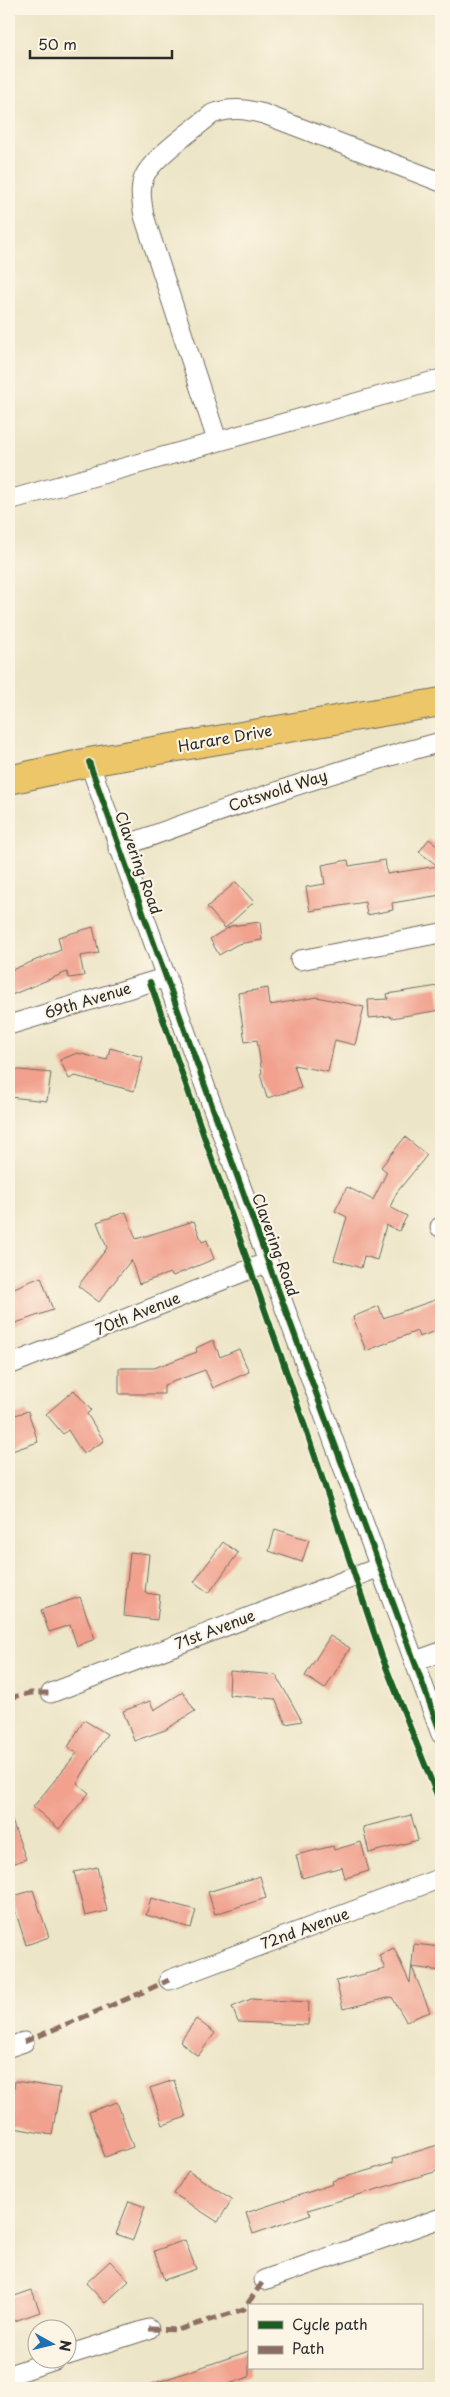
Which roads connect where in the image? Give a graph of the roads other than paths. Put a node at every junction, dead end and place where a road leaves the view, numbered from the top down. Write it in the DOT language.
graph roads {
  1 [pos="441,182"];
  2 [pos="441,380"];
  3 [pos="217,440"];
  4 [pos="9,500"];
  5 [pos="441,702"];
  6 [pos="441,742"];
  7 [pos="89,762"];
  8 [pos="9,780"];
  9 [pos="118,848"];
  10 [pos="441,933"];
  11 [pos="300,960"];
  12 [pos="167,977"];
  13 [pos="9,1025"];
  14 [pos="268,1262"];
  15 [pos="9,1365"];
  16 [pos="380,1567"];
  17 [pos="441,1652"];
  18 [pos="416,1661"];
  19 [pos="51,1693"];
  20 [pos="441,1734"];
  21 [pos="441,1878"];
  22 [pos="168,1980"];
  23 [pos="441,2218"];
  24 [pos="264,2280"];
  25 [pos="149,2329"];
  26 [pos="78,2352"];
  27 [pos="28,2368"];
  28 [pos="9,2374"];
  1 -- 3 [label="street"];
  2 -- 3 [label="street"];
  3 -- 4 [label="street"];
  5 -- 7 [label="main road, Harare Drive"];
  6 -- 9 [label="street, Cotswold Way"];
  7 -- 8 [label="main road, Harare Drive"];
  7 -- 9 [label="street, Clavering Road"];
  9 -- 12 [label="street, Clavering Road"];
  10 -- 11 [label="street"];
  12 -- 13 [label="street, 69th Avenue"];
  12 -- 14 [label="street, Clavering Road"];
  14 -- 15 [label="street, 70th Avenue"];
  14 -- 16 [label="street, Clavering Road"];
  16 -- 18 [label="street, Clavering Road"];
  16 -- 19 [label="street, 71st Avenue"];
  17 -- 18 [label="street"];
  18 -- 20 [label="street, Clavering Road"];
  21 -- 22 [label="street, 72nd Avenue"];
  23 -- 24 [label="street"];
  25 -- 26 [label="street"];
  27 -- 28 [label="street"];
}
